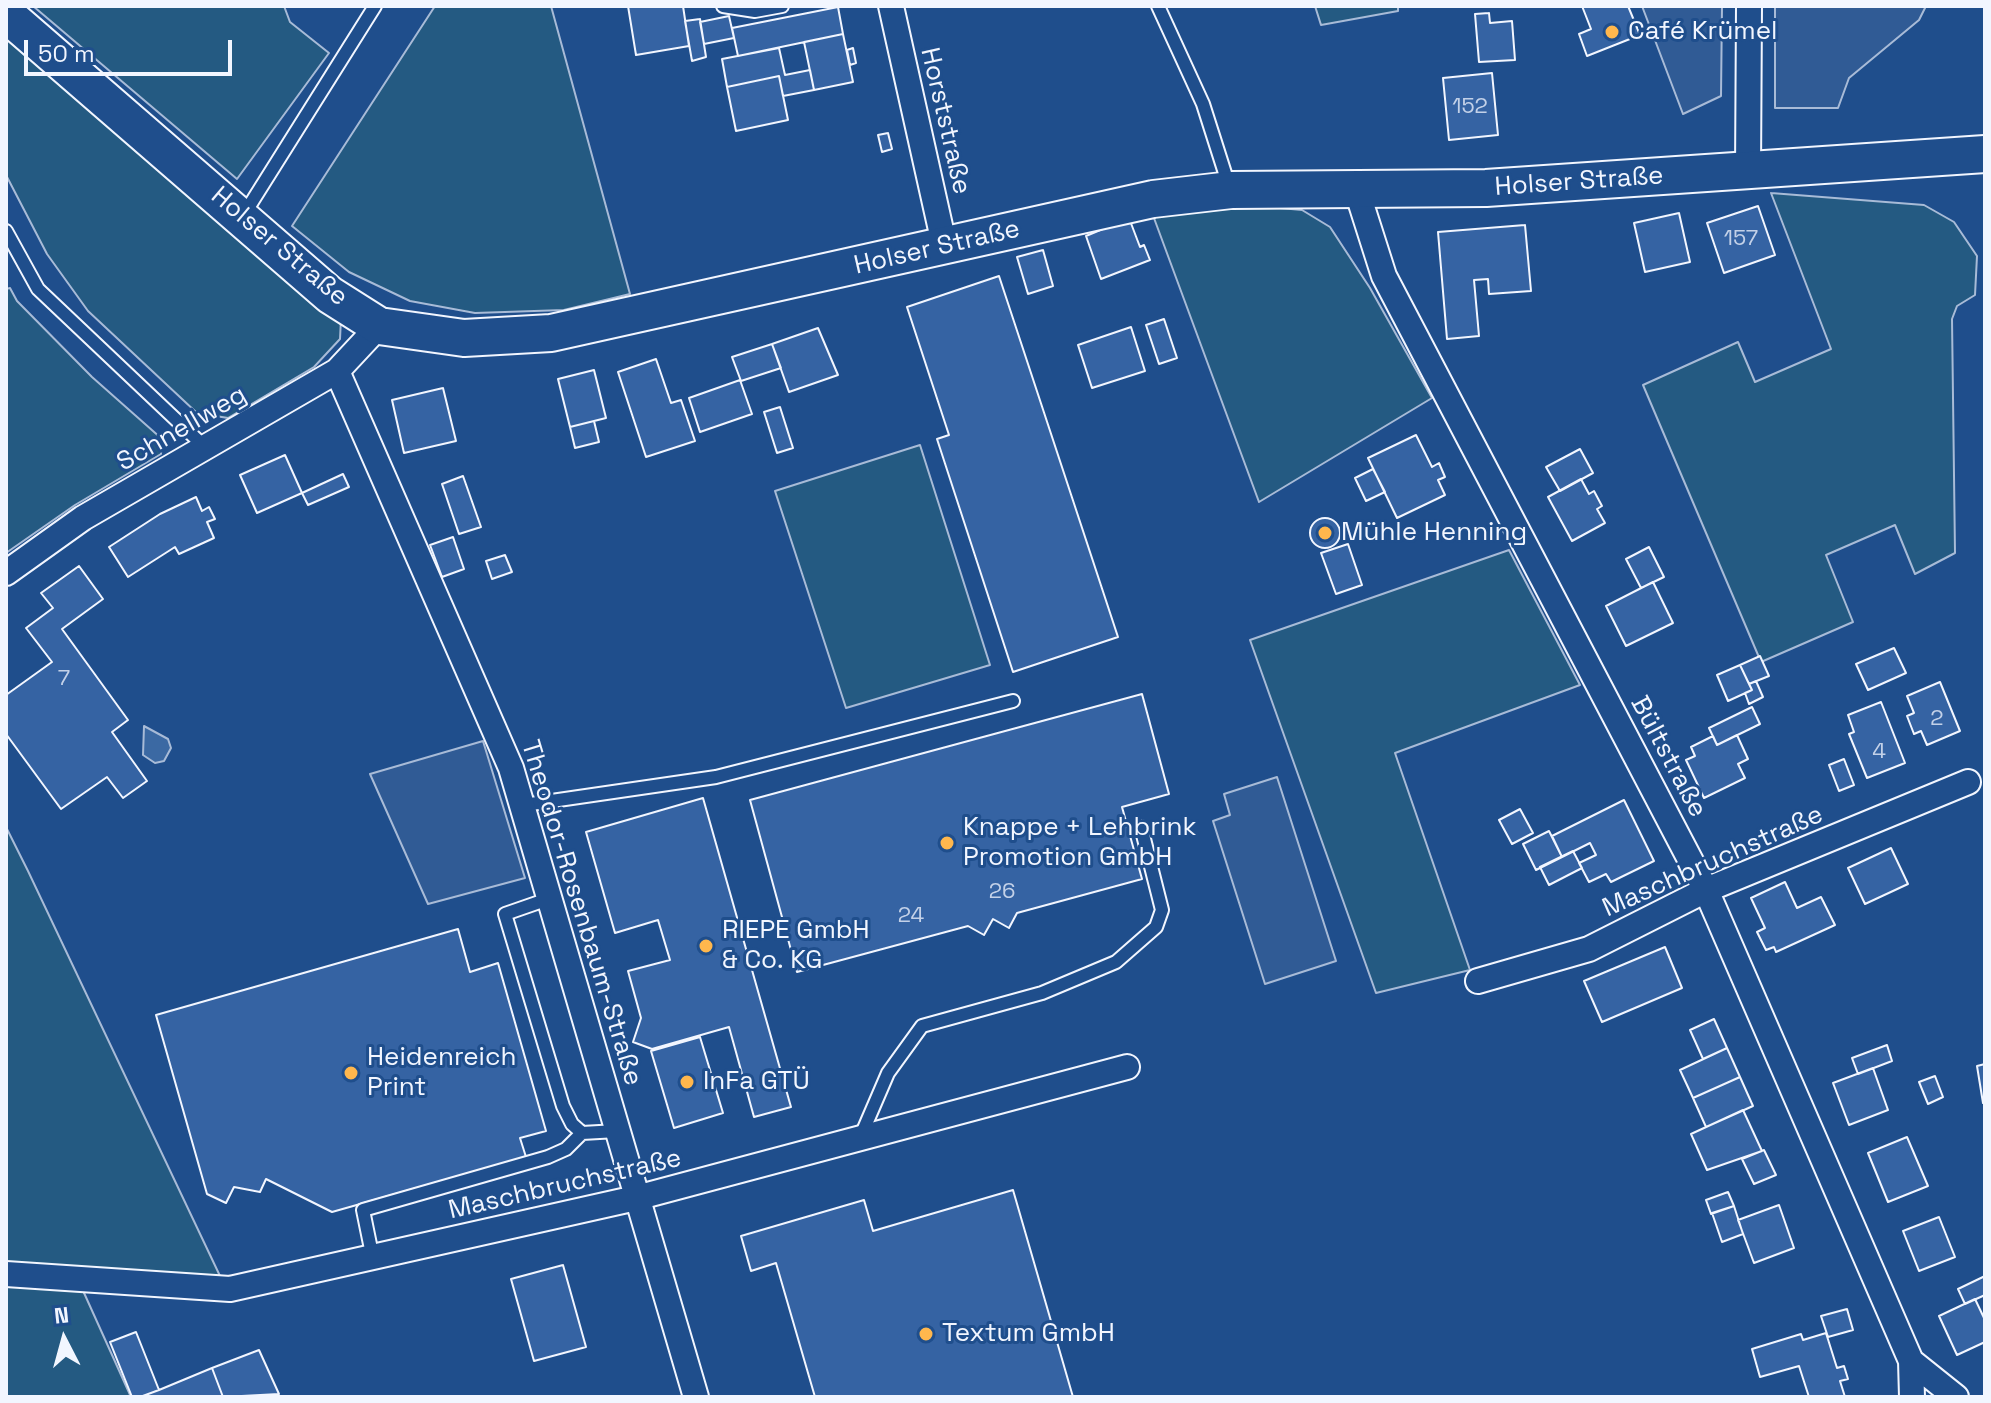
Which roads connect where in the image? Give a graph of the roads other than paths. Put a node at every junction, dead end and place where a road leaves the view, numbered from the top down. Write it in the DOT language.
graph roads {
  1 [pos="375,6"];
  2 [pos="723,6"];
  3 [pos="782,6"];
  4 [pos="891,6"];
  5 [pos="1158,6"];
  6 [pos="1749,6"];
  7 [pos="6,14"];
  8 [pos="1985,154"];
  9 [pos="1748,172"];
  10 [pos="1356,188"];
  11 [pos="1231,190"];
  12 [pos="243,216"];
  13 [pos="6,231"];
  14 [pos="945,248"];
  15 [pos="379,326"];
  16 [pos="337,371"];
  17 [pos="207,449"];
  18 [pos="6,573"];
  19 [pos="1013,701"];
  20 [pos="1968,782"];
  21 [pos="524,805"];
  22 [pos="1141,827"];
  23 [pos="1706,890"];
  24 [pos="551,898"];
  25 [pos="1478,981"];
  26 [pos="1127,1067"];
  27 [pos="617,1131"];
  28 [pos="582,1133"];
  29 [pos="858,1140"];
  30 [pos="636,1198"];
  31 [pos="373,1259"];
  32 [pos="6,1274"];
  33 [pos="1911,1361"];
  34 [pos="696,1397"];
  35 [pos="1912,1397"];
  36 [pos="1956,1397"];
  1 -- 12 [label="lane"];
  2 -- 3 [label="lane"];
  4 -- 14 [label="street, Horststraße"];
  5 -- 11 [label="lane"];
  6 -- 9 [label="street"];
  7 -- 12 [label="main road, Holser Straße"];
  8 -- 9 [label="main road, Holser Straße"];
  9 -- 10 [label="main road, Holser Straße"];
  10 -- 11 [label="main road, Holser Straße"];
  10 -- 23 [label="street, Bültstraße"];
  11 -- 14 [label="main road, Holser Straße"];
  12 -- 15 [label="main road, Holser Straße"];
  13 -- 17 [label="lane"];
  14 -- 15 [label="main road, Holser Straße"];
  15 -- 16 [label="street, Schnellweg"];
  16 -- 17 [label="street, Schnellweg"];
  16 -- 21 [label="street, Theodor-Rosenbaum-Straße"];
  17 -- 18 [label="street, Schnellweg"];
  19 -- 21 [label="lane"];
  20 -- 23 [label="street, Maschbruchstraße"];
  21 -- 24 [label="street, Theodor-Rosenbaum-Straße"];
  22 -- 29 [label="lane"];
  23 -- 25 [label="street, Maschbruchstraße"];
  23 -- 33 [label="street, Bültstraße"];
  24 -- 27 [label="street, Theodor-Rosenbaum-Straße"];
  24 -- 28 [label="lane"];
  26 -- 29 [label="street, Maschbruchstraße"];
  27 -- 28 [label="lane"];
  27 -- 30 [label="street, Theodor-Rosenbaum-Straße"];
  28 -- 31 [label="lane"];
  29 -- 30 [label="street, Maschbruchstraße"];
  30 -- 31 [label="street, Maschbruchstraße"];
  30 -- 34 [label="street, Theodor-Rosenbaum-Straße"];
  31 -- 32 [label="street, Maschbruchstraße"];
  33 -- 35 [label="street, Bültstraße"];
  33 -- 36 [label="street, Bültstraße"];
}
